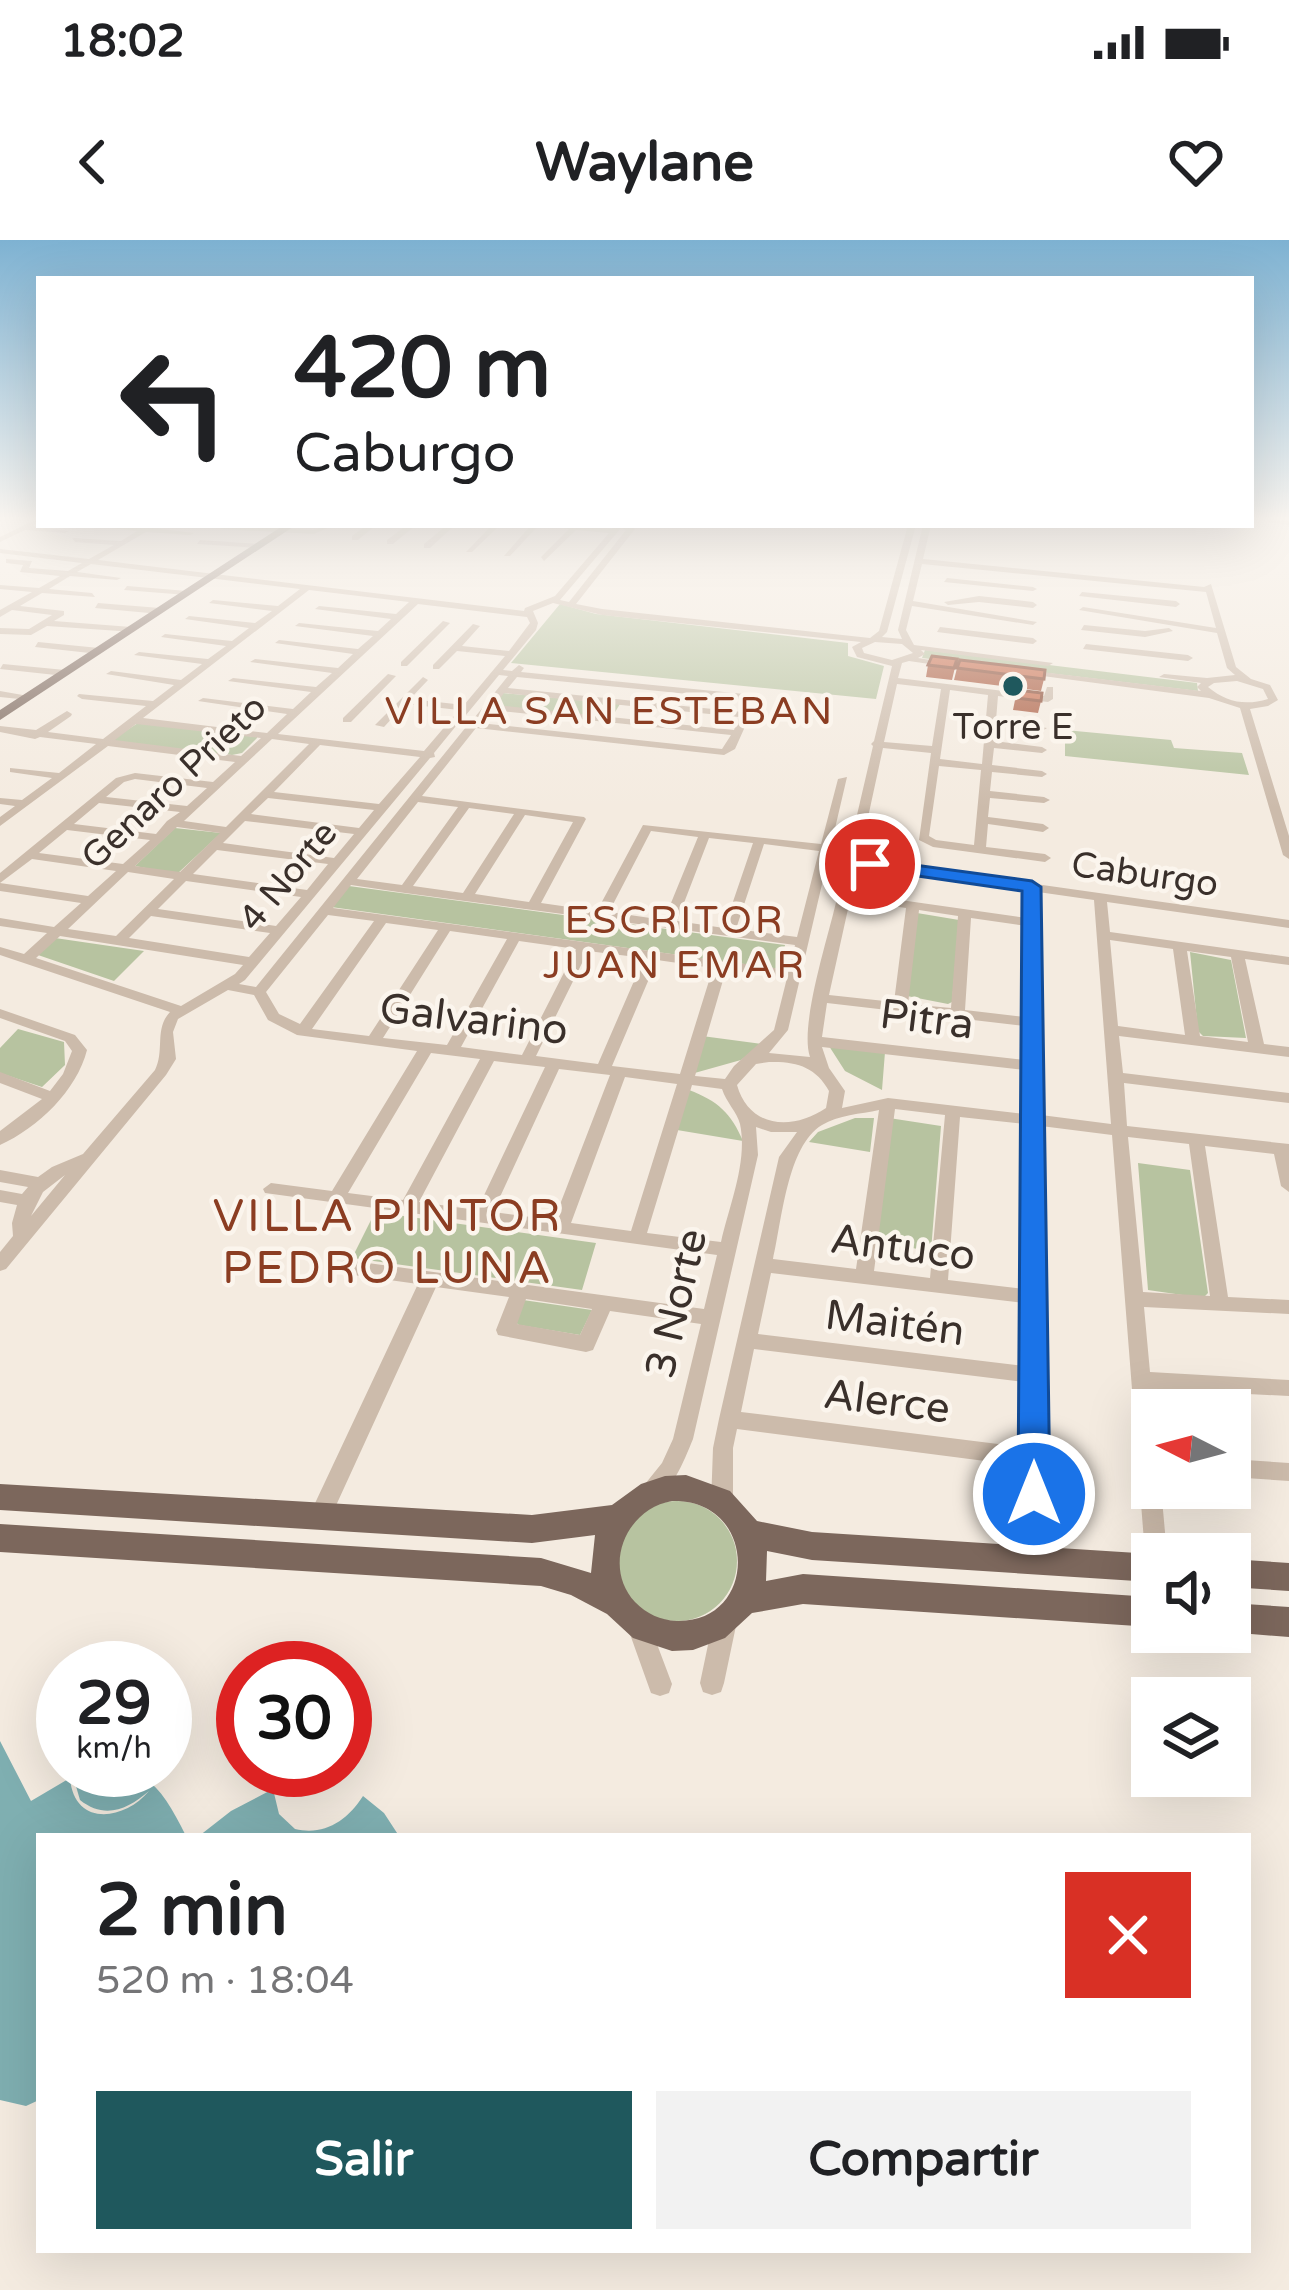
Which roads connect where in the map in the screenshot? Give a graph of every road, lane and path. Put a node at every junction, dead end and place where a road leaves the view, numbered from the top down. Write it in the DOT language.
graph roads {
  1 [pos="54,617"];
  2 [pos="151,617"];
  3 [pos="269,617"];
  4 [pos="395,617"];
  5 [pos="398,617"];
  6 [pos="537,617"];
  7 [pos="634,617"];
  8 [pos="887,617"];
  9 [pos="906,617"];
  10 [pos="962,617"];
  11 [pos="1010,617"];
  12 [pos="1033,617"];
  13 [pos="1083,617"];
  14 [pos="1110,617"];
  15 [pos="1156,617"];
  16 [pos="1216,617"];
  17 [pos="190,619"];
  18 [pos="1033,622"];
  19 [pos="46,623"];
  20 [pos="446,623"];
  21 [pos="257,626"];
  22 [pos="299,626"];
  23 [pos="476,626"];
  24 [pos="1153,627"];
  25 [pos="1084,628"];
  26 [pos="131,630"];
  27 [pos="940,630"];
  28 [pos="0,631"];
  29 [pos="958,632"];
  30 [pos="1221,633"];
  31 [pos="379,634"];
  32 [pos="433,635"];
  33 [pos="165,637"];
  34 [pos="464,638"];
  35 [pos="871,640"];
  36 [pos="279,643"];
  37 [pos="233,644"];
  38 [pos="38,645"];
  39 [pos="913,645"];
  40 [pos="455,648"];
  41 [pos="99,651"];
  42 [pos="359,652"];
  43 [pos="413,654"];
  44 [pos="139,655"];
  45 [pos="1163,655"];
  46 [pos="445,658"];
  47 [pos="1188,658"];
  48 [pos="913,660"];
  49 [pos="208,662"];
  50 [pos="255,662"];
  51 [pos="897,663"];
  52 [pos="404,664"];
  53 [pos="516,664"];
  54 [pos="3,667"];
  55 [pos="436,668"];
  56 [pos="338,670"];
  57 [pos="65,673"];
  58 [pos="1228,673"];
  59 [pos="111,674"];
  60 [pos="391,676"];
  61 [pos="423,680"];
  62 [pos="891,680"];
  63 [pos="233,681"];
  64 [pos="1208,681"];
  65 [pos="182,682"];
  66 [pos="642,686"];
  67 [pos="946,686"];
  68 [pos="380,687"];
  69 [pos="1050,688"];
  70 [pos="413,690"];
  71 [pos="501,690"];
  72 [pos="315,691"];
  73 [pos="993,692"];
  74 [pos="0,694"];
  75 [pos="1209,695"];
  76 [pos="82,696"];
  77 [pos="29,697"];
  78 [pos="203,701"];
  79 [pos="402,701"];
  80 [pos="1271,701"];
  81 [pos="153,704"];
  82 [pos="631,704"];
  83 [pos="1288,704"];
  84 [pos="1244,706"];
  85 [pos="488,707"];
  86 [pos="466,708"];
  87 [pos="358,709"];
  88 [pos="292,712"];
  89 [pos="67,713"];
  90 [pos="391,713"];
  91 [pos="745,715"];
  92 [pos="0,716"];
  93 [pos="132,720"];
  94 [pos="346,720"];
  95 [pos="621,721"];
  96 [pos="991,722"];
  97 [pos="454,723"];
  98 [pos="380,725"];
  99 [pos="472,725"];
  100 [pos="1042,728"];
  101 [pos="0,729"];
  102 [pos="737,733"];
  103 [pos="35,736"];
  104 [pos="265,736"];
  105 [pos="610,740"];
  106 [pos="317,742"];
  107 [pos="101,744"];
  108 [pos="876,744"];
  109 [pos="989,745"];
  110 [pos="1042,750"];
  111 [pos="427,755"];
  112 [pos="935,756"];
  113 [pos="446,757"];
  114 [pos="240,758"];
  115 [pos="987,768"];
  116 [pos="14,770"];
  117 [pos="1042,774"];
  118 [pos="60,776"];
  119 [pos="843,779"];
  120 [pos="212,785"];
  121 [pos="266,794"];
  122 [pos="985,794"];
  123 [pos="414,798"];
  124 [pos="96,799"];
  125 [pos="1044,800"];
  126 [pos="0,801"];
  127 [pos="24,804"];
  128 [pos="466,804"];
  129 [pos="382,808"];
  130 [pos="186,809"];
  131 [pos="522,811"];
  132 [pos="244,817"];
  133 [pos="983,820"];
  134 [pos="0,823"];
  135 [pos="171,824"];
  136 [pos="64,826"];
  137 [pos="831,826"];
  138 [pos="1043,828"];
  139 [pos="856,829"];
  140 [pos="230,831"];
  141 [pos="362,832"];
  142 [pos="706,833"];
  143 [pos="156,837"];
  144 [pos="760,840"];
  145 [pos="215,846"];
  146 [pos="826,848"];
  147 [pos="980,849"];
  148 [pos="29,855"];
  149 [pos="1289,855"];
  150 [pos="1045,858"];
  151 [pos="849,861"];
  152 [pos="337,862"];
  153 [pos="124,868"];
  154 [pos="184,877"];
  155 [pos="347,881"];
  156 [pos="0,883"];
  157 [pos="1032,887"];
  158 [pos="405,889"];
  159 [pos="310,893"];
  160 [pos="842,895"];
  161 [pos="467,897"];
  162 [pos="1100,897"];
  163 [pos="90,900"];
  164 [pos="533,906"];
  165 [pos="913,906"];
  166 [pos="323,910"];
  167 [pos="150,912"];
  168 [pos="964,913"];
  169 [pos="601,915"];
  170 [pos="383,919"];
  171 [pos="0,922"];
  172 [pos="1032,923"];
  173 [pos="669,924"];
  174 [pos="1289,924"];
  175 [pos="446,927"];
  176 [pos="280,930"];
  177 [pos="56,932"];
  178 [pos="729,932"];
  179 [pos="1103,934"];
  180 [pos="515,937"];
  181 [pos="120,940"];
  182 [pos="802,942"];
  183 [pos="1180,945"];
  184 [pos="584,946"];
  185 [pos="0,951"];
  186 [pos="1238,954"];
  187 [pos="652,955"];
  188 [pos="26,960"];
  189 [pos="1289,961"];
  190 [pos="252,962"];
  191 [pos="722,964"];
  192 [pos="794,974"];
  193 [pos="229,986"];
  194 [pos="259,992"];
  195 [pos="821,998"];
  196 [pos="899,1006"];
  197 [pos="179,1010"];
  198 [pos="0,1013"];
  199 [pos="958,1013"];
  200 [pos="1032,1022"];
  201 [pos="1111,1030"];
  202 [pos="302,1032"];
  203 [pos="1193,1040"];
  204 [pos="813,1041"];
  205 [pos="374,1042"];
  206 [pos="426,1048"];
  207 [pos="1257,1048"];
  208 [pos="451,1051"];
  209 [pos="1289,1052"];
  210 [pos="489,1056"];
  211 [pos="758,1059"];
  212 [pos="527,1060"];
  213 [pos="554,1064"];
  214 [pos="1033,1066"];
  215 [pos="611,1071"];
  216 [pos="826,1073"];
  217 [pos="0,1077"];
  218 [pos="1115,1077"];
  219 [pos="685,1080"];
  220 [pos="729,1085"];
  221 [pos="50,1096"];
  222 [pos="1289,1099"];
  223 [pos="888,1102"];
  224 [pos="952,1111"];
  225 [pos="747,1117"];
  226 [pos="818,1120"];
  227 [pos="1033,1120"];
  228 [pos="1120,1130"];
  229 [pos="0,1135"];
  230 [pos="1196,1139"];
  231 [pos="1285,1150"];
  232 [pos="88,1158"];
  233 [pos="0,1176"];
  234 [pos="41,1184"];
  235 [pos="1289,1186"];
  236 [pos="271,1190"];
  237 [pos="0,1196"];
  238 [pos="337,1198"];
  239 [pos="26,1201"];
  240 [pos="407,1208"];
  241 [pos="482,1217"];
  242 [pos="560,1228"];
  243 [pos="22,1237"];
  244 [pos="637,1238"];
  245 [pos="727,1250"];
  246 [pos="0,1264"];
  247 [pos="763,1265"];
  248 [pos="346,1267"];
  249 [pos="864,1277"];
  250 [pos="430,1279"];
  251 [pos="938,1286"];
  252 [pos="520,1291"];
  253 [pos="1034,1297"];
  254 [pos="1134,1299"];
  255 [pos="604,1303"];
  256 [pos="1220,1303"];
  257 [pos="1289,1307"];
  258 [pos="712,1318"];
  259 [pos="747,1340"];
  260 [pos="1034,1375"];
  261 [pos="1141,1380"];
  262 [pos="1289,1388"];
  263 [pos="1142,1389"];
  264 [pos="729,1419"];
  265 [pos="1034,1459"];
  266 [pos="1251,1469"];
  267 [pos="1289,1472"];
  268 [pos="646,1496"];
  269 [pos="0,1497"];
  270 [pos="722,1504"];
  271 [pos="320,1516"];
  272 [pos="618,1517"];
  273 [pos="747,1533"];
  274 [pos="0,1538"];
  275 [pos="1034,1561"];
  276 [pos="1131,1567"];
  277 [pos="1251,1574"];
  278 [pos="1289,1577"];
  279 [pos="735,1610"];
  280 [pos="1131,1611"];
  281 [pos="627,1613"];
  282 [pos="1251,1619"];
  283 [pos="1289,1622"];
  284 [pos="712,1683"];
  285 [pos="660,1684"];
  1 -- 19 [label="street"];
  2 -- 26 [label="main road"];
  3 -- 21 [label="street"];
  4 -- 5 [label="street"];
  5 -- 31 [label="street, Genaro Prieto"];
  6 -- 53 [label="street, 4 Norte"];
  7 -- 35 [label="street"];
  8 -- 35 [label="street"];
  9 -- 39 [label="street"];
  10 -- 29 [label="street"];
  11 -- 18 [label="street"];
  12 -- 18 [label="street"];
  13 -- 25 [label="street"];
  14 -- 24 [label="street"];
  15 -- 24 [label="street"];
  16 -- 30 [label="street"];
  17 -- 21 [label="street"];
  18 -- 29 [label="street"];
  19 -- 26 [label="street"];
  19 -- 28 [label="street"];
  20 -- 32 [label="street"];
  21 -- 37 [label="street"];
  22 -- 31 [label="street"];
  23 -- 34 [label="street"];
  24 -- 25 [label="street"];
  24 -- 30 [label="street"];
  24 -- 45 [label="street"];
  25 -- 45 [label="street"];
  26 -- 41 [label="main road"];
  27 -- 29 [label="street"];
  30 -- 58 [label="street"];
  31 -- 42 [label="street, Genaro Prieto"];
  32 -- 34 [label="street"];
  32 -- 43 [label="street"];
  33 -- 37 [label="street"];
  34 -- 40 [label="street"];
  35 -- 39 [label="street"];
  35 -- 51 [label="street"];
  36 -- 42 [label="street"];
  37 -- 49 [label="street"];
  38 -- 41 [label="street"];
  39 -- 48 [label="street"];
  39 -- 64 [label="street"];
  40 -- 46 [label="street"];
  40 -- 53 [label="street"];
  41 -- 57 [label="main road"];
  42 -- 56 [label="street, Genaro Prieto"];
  43 -- 46 [label="street"];
  43 -- 52 [label="street"];
  44 -- 49 [label="street"];
  45 -- 47 [label="street"];
  46 -- 55 [label="street"];
  48 -- 51 [label="street"];
  48 -- 75 [label="street"];
  49 -- 65 [label="street"];
  50 -- 56 [label="street"];
  51 -- 62 [label="street"];
  53 -- 66 [label="street"];
  53 -- 71 [label="street, 4 Norte"];
  53 -- 86 [label="street, 4 Norte"];
  54 -- 57 [label="street"];
  56 -- 72 [label="street, Genaro Prieto"];
  57 -- 77 [label="main road"];
  58 -- 64 [label="street"];
  58 -- 80 [label="street"];
  59 -- 65 [label="street"];
  60 -- 68 [label="street"];
  61 -- 70 [label="street"];
  62 -- 67 [label="street"];
  62 -- 108 [label="street"];
  63 -- 72 [label="street"];
  64 -- 75 [label="street"];
  65 -- 81 [label="street"];
  66 -- 82 [label="street"];
  66 -- 91 [label="street"];
  67 -- 73 [label="street"];
  67 -- 112 [label="street"];
  68 -- 70 [label="street"];
  68 -- 87 [label="street"];
  69 -- 73 [label="street"];
  70 -- 79 [label="street"];
  71 -- 82 [label="street"];
  71 -- 85 [label="street, 4 Norte"];
  72 -- 88 [label="street, Genaro Prieto"];
  73 -- 96 [label="street"];
  74 -- 77 [label="street"];
  75 -- 84 [label="street"];
  76 -- 81 [label="street"];
  77 -- 92 [label="main road"];
  78 -- 88 [label="street"];
  79 -- 86 [label="street"];
  79 -- 90 [label="street"];
  80 -- 83 [label="street"];
  80 -- 84 [label="street"];
  81 -- 93 [label="street"];
  82 -- 91 [label="street"];
  82 -- 95 [label="street"];
  84 -- 149 [label="street"];
  85 -- 95 [label="street"];
  85 -- 99 [label="street, 4 Norte"];
  86 -- 97 [label="street, 4 Norte"];
  87 -- 90 [label="street"];
  87 -- 94 [label="street"];
  88 -- 104 [label="street, Genaro Prieto"];
  89 -- 103 [label="street"];
  90 -- 98 [label="street"];
  91 -- 102 [label="street"];
  93 -- 104 [label="street"];
  93 -- 107 [label="street"];
  95 -- 102 [label="street"];
  95 -- 105 [label="street"];
  96 -- 100 [label="street"];
  96 -- 109 [label="street"];
  97 -- 99 [label="street"];
  97 -- 111 [label="street, 4 Norte"];
  99 -- 105 [label="street"];
  99 -- 113 [label="street, 4 Norte"];
  101 -- 103 [label="street"];
  102 -- 105 [label="street"];
  103 -- 107 [label="street"];
  104 -- 106 [label="street"];
  104 -- 114 [label="street, Genaro Prieto"];
  106 -- 111 [label="street"];
  106 -- 121 [label="street"];
  107 -- 114 [label="street"];
  107 -- 118 [label="street"];
  108 -- 112 [label="street"];
  108 -- 139 [label="street"];
  109 -- 110 [label="street"];
  109 -- 115 [label="street"];
  111 -- 113 [label="street"];
  111 -- 129 [label="street, 4 Norte"];
  112 -- 115 [label="street"];
  112 -- 147 [label="street"];
  113 -- 123 [label="street, 4 Norte"];
  114 -- 120 [label="street, Genaro Prieto"];
  115 -- 117 [label="street"];
  115 -- 122 [label="street"];
  116 -- 118 [label="street"];
  118 -- 127 [label="street"];
  119 -- 137 [label="street"];
  120 -- 124 [label="street"];
  120 -- 130 [label="street, Genaro Prieto"];
  121 -- 129 [label="street"];
  121 -- 132 [label="street"];
  122 -- 125 [label="street"];
  122 -- 133 [label="street"];
  123 -- 128 [label="street"];
  123 -- 155 [label="street, 4 Norte"];
  124 -- 130 [label="street"];
  124 -- 136 [label="street"];
  126 -- 127 [label="street"];
  127 -- 134 [label="street"];
  128 -- 131 [label="street"];
  128 -- 158 [label="street"];
  129 -- 141 [label="street, 4 Norte"];
  130 -- 135 [label="street, Genaro Prieto"];
  131 -- 161 [label="street"];
  131 -- 164 [label="street"];
  132 -- 140 [label="street"];
  132 -- 141 [label="street"];
  133 -- 138 [label="street"];
  133 -- 147 [label="street"];
  135 -- 140 [label="street"];
  135 -- 143 [label="street, Genaro Prieto"];
  136 -- 143 [label="street"];
  136 -- 148 [label="street"];
  137 -- 139 [label="street"];
  137 -- 146 [label="street"];
  139 -- 151 [label="street"];
  140 -- 145 [label="street"];
  141 -- 152 [label="street, 4 Norte"];
  142 -- 144 [label="street"];
  142 -- 169 [label="street"];
  142 -- 173 [label="street"];
  143 -- 153 [label="street, Genaro Prieto"];
  144 -- 146 [label="street"];
  144 -- 178 [label="street"];
  145 -- 152 [label="street"];
  145 -- 154 [label="street"];
  146 -- 182 [label="street"];
  147 -- 150 [label="street"];
  148 -- 153 [label="street"];
  148 -- 156 [label="street"];
  151 -- 157 [label="street, Caburgo"];
  151 -- 160 [label="street"];
  152 -- 159 [label="street, 4 Norte"];
  153 -- 154 [label="street"];
  153 -- 163 [label="street, Genaro Prieto"];
  154 -- 159 [label="street"];
  154 -- 167 [label="street"];
  155 -- 158 [label="street"];
  155 -- 166 [label="street, 4 Norte"];
  156 -- 163 [label="street"];
  157 -- 162 [label="street, Caburgo"];
  157 -- 172 [label="street"];
  158 -- 161 [label="street"];
  159 -- 176 [label="street, 4 Norte"];
  160 -- 165 [label="street"];
  160 -- 195 [label="street"];
  161 -- 164 [label="street"];
  162 -- 174 [label="street, Caburgo"];
  162 -- 179 [label="street"];
  163 -- 177 [label="street, Genaro Prieto"];
  164 -- 169 [label="street"];
  165 -- 168 [label="street"];
  165 -- 196 [label="street"];
  166 -- 170 [label="street"];
  166 -- 194 [label="street, 4 Norte"];
  167 -- 176 [label="street"];
  167 -- 181 [label="street"];
  168 -- 172 [label="street"];
  168 -- 199 [label="street"];
  169 -- 173 [label="street"];
  170 -- 175 [label="street"];
  170 -- 202 [label="street"];
  171 -- 177 [label="street"];
  172 -- 200 [label="street"];
  173 -- 178 [label="street"];
  175 -- 180 [label="street"];
  175 -- 205 [label="street"];
  176 -- 190 [label="street, 4 Norte"];
  177 -- 181 [label="street"];
  177 -- 188 [label="street, Genaro Prieto"];
  178 -- 182 [label="street"];
  179 -- 183 [label="street"];
  179 -- 201 [label="street"];
  180 -- 184 [label="street"];
  180 -- 208 [label="street"];
  181 -- 190 [label="street"];
  182 -- 192 [label="street"];
  183 -- 186 [label="street"];
  183 -- 203 [label="street"];
  184 -- 187 [label="street"];
  184 -- 212 [label="street"];
  185 -- 188 [label="street"];
  186 -- 189 [label="street"];
  186 -- 207 [label="street"];
  187 -- 191 [label="street"];
  187 -- 215 [label="street"];
  188 -- 197 [label="street"];
  190 -- 193 [label="street, 4 Norte"];
  191 -- 192 [label="street"];
  191 -- 219 [label="street"];
  192 -- 211 [label="street"];
  193 -- 194 [label="street"];
  193 -- 197 [label="street, 4 Norte"];
  194 -- 202 [label="street"];
  195 -- 196 [label="street"];
  195 -- 204 [label="street"];
  196 -- 199 [label="street"];
  197 -- 232 [label="street"];
  198 -- 221 [label="street"];
  199 -- 200 [label="street"];
  200 -- 214 [label="street"];
  201 -- 203 [label="street"];
  201 -- 218 [label="street"];
  202 -- 205 [label="street, Galvarino"];
  203 -- 207 [label="street"];
  204 -- 214 [label="street, Pitra"];
  204 -- 216 [label="street"];
  205 -- 206 [label="street, Galvarino"];
  206 -- 208 [label="street, Galvarino"];
  206 -- 238 [label="street"];
  207 -- 209 [label="street"];
  208 -- 210 [label="street, Galvarino"];
  210 -- 212 [label="street, Galvarino"];
  210 -- 240 [label="street"];
  211 -- 216 [label="street"];
  211 -- 220 [label="street"];
  212 -- 213 [label="street, Galvarino"];
  213 -- 215 [label="street, Galvarino"];
  213 -- 241 [label="street"];
  214 -- 227 [label="street"];
  215 -- 219 [label="street, Galvarino"];
  215 -- 242 [label="street"];
  216 -- 223 [label="street"];
  216 -- 226 [label="street"];
  217 -- 221 [label="street"];
  218 -- 222 [label="street"];
  218 -- 228 [label="street"];
  219 -- 220 [label="street, Galvarino"];
  219 -- 244 [label="street"];
  220 -- 225 [label="street"];
  221 -- 229 [label="street"];
  223 -- 224 [label="street"];
  223 -- 226 [label="street"];
  223 -- 249 [label="street"];
  224 -- 227 [label="street"];
  224 -- 251 [label="street"];
  225 -- 226 [label="street"];
  225 -- 245 [label="street, 3 Norte"];
  226 -- 247 [label="street, 3 Norte"];
  227 -- 228 [label="street"];
  227 -- 253 [label="street"];
  228 -- 230 [label="street"];
  228 -- 254 [label="street"];
  230 -- 231 [label="street"];
  230 -- 256 [label="street"];
  231 -- 235 [label="street"];
  232 -- 234 [label="street"];
  232 -- 243 [label="street"];
  233 -- 234 [label="street"];
  234 -- 239 [label="street"];
  236 -- 238 [label="street"];
  237 -- 239 [label="street"];
  238 -- 240 [label="street"];
  239 -- 243 [label="street"];
  240 -- 241 [label="street"];
  241 -- 242 [label="street"];
  242 -- 244 [label="street"];
  243 -- 246 [label="street"];
  244 -- 245 [label="street"];
  245 -- 258 [label="street, 3 Norte"];
  247 -- 249 [label="street, Antuco"];
  247 -- 259 [label="street, 3 Norte"];
  248 -- 250 [label="street"];
  249 -- 251 [label="street, Antuco"];
  250 -- 252 [label="street"];
  250 -- 271 [label="street"];
  251 -- 253 [label="street, Antuco"];
  252 -- 255 [label="street"];
  252 -- 255 [label="street"];
  253 -- 260 [label="street"];
  254 -- 256 [label="street"];
  254 -- 261 [label="street"];
  255 -- 258 [label="street"];
  256 -- 257 [label="street"];
  258 -- 268 [label="street, 3 Norte"];
  259 -- 260 [label="street, Maitén"];
  259 -- 264 [label="street, 3 Norte"];
  260 -- 265 [label="street"];
  261 -- 262 [label="street"];
  261 -- 263 [label="street"];
  264 -- 265 [label="street, Alerce"];
  264 -- 270 [label="street, 3 Norte"];
  265 -- 275 [label="street"];
  266 -- 267 [label="street"];
  268 -- 270 [label="main road"];
  268 -- 272 [label="main road"];
  269 -- 271 [label="main road"];
  270 -- 273 [label="main road"];
  271 -- 272 [label="main road"];
  272 -- 281 [label="main road"];
  273 -- 275 [label="main road"];
  273 -- 279 [label="main road"];
  274 -- 281 [label="main road"];
  275 -- 276 [label="main road"];
  277 -- 278 [label="main road"];
  279 -- 280 [label="main road"];
  279 -- 281 [label="main road"];
  279 -- 284 [label="street"];
  281 -- 285 [label="street"];
  282 -- 283 [label="main road"];
}
